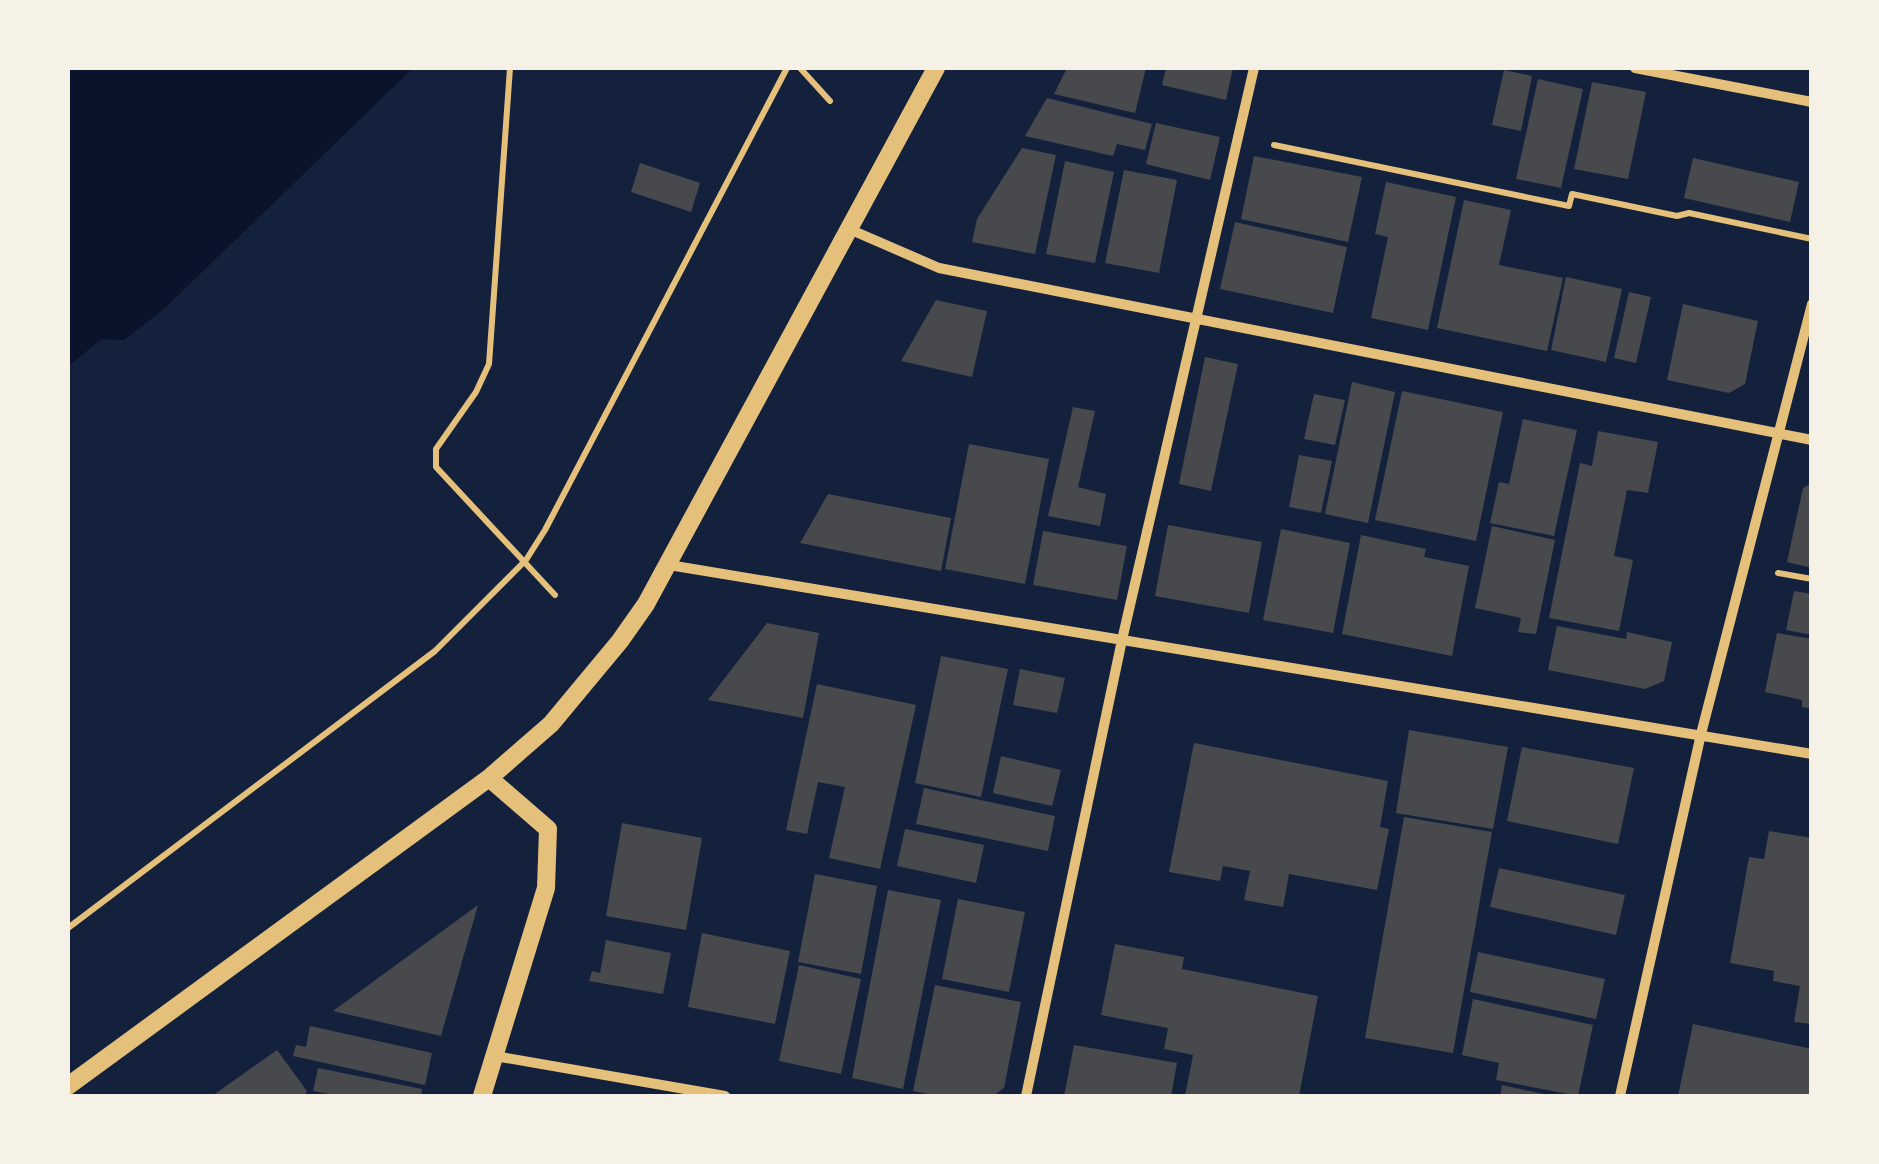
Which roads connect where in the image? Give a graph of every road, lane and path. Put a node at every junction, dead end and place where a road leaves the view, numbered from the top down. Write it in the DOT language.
graph roads {
  1 [pos="510,68"];
  2 [pos="787,68"];
  3 [pos="800,68"];
  4 [pos="936,68"];
  5 [pos="1254,68"];
  6 [pos="1635,68"];
  7 [pos="830,101"];
  8 [pos="1812,102"];
  9 [pos="1238,138"];
  10 [pos="848,230"];
  11 [pos="1812,240"];
  12 [pos="1812,304"];
  13 [pos="1194,320"];
  14 [pos="1780,434"];
  15 [pos="1812,440"];
  16 [pos="526,560"];
  17 [pos="668,565"];
  18 [pos="555,595"];
  19 [pos="1122,640"];
  20 [pos="1701,734"];
  21 [pos="1812,754"];
  22 [pos="488,778"];
  23 [pos="68,928"];
  24 [pos="495,1056"];
  25 [pos="68,1086"];
  26 [pos="482,1096"];
  27 [pos="725,1096"];
  28 [pos="1026,1096"];
  29 [pos="1620,1096"];
  1 -- 16 [label="path"];
  2 -- 16 [label="path"];
  3 -- 7 [label="path"];
  4 -- 10 [label="street"];
  5 -- 9 [label="street"];
  6 -- 8 [label="street"];
  9 -- 11 [label="path"];
  9 -- 13 [label="street"];
  10 -- 13 [label="street"];
  10 -- 17 [label="street"];
  12 -- 14 [label="street"];
  13 -- 14 [label="street"];
  13 -- 19 [label="street"];
  14 -- 15 [label="street"];
  14 -- 20 [label="street"];
  16 -- 18 [label="path"];
  16 -- 23 [label="path"];
  17 -- 19 [label="street"];
  17 -- 22 [label="street"];
  19 -- 20 [label="street"];
  19 -- 28 [label="street"];
  20 -- 21 [label="street"];
  20 -- 29 [label="street"];
  22 -- 24 [label="street"];
  22 -- 25 [label="street"];
  24 -- 26 [label="street"];
  24 -- 27 [label="street"];
}
